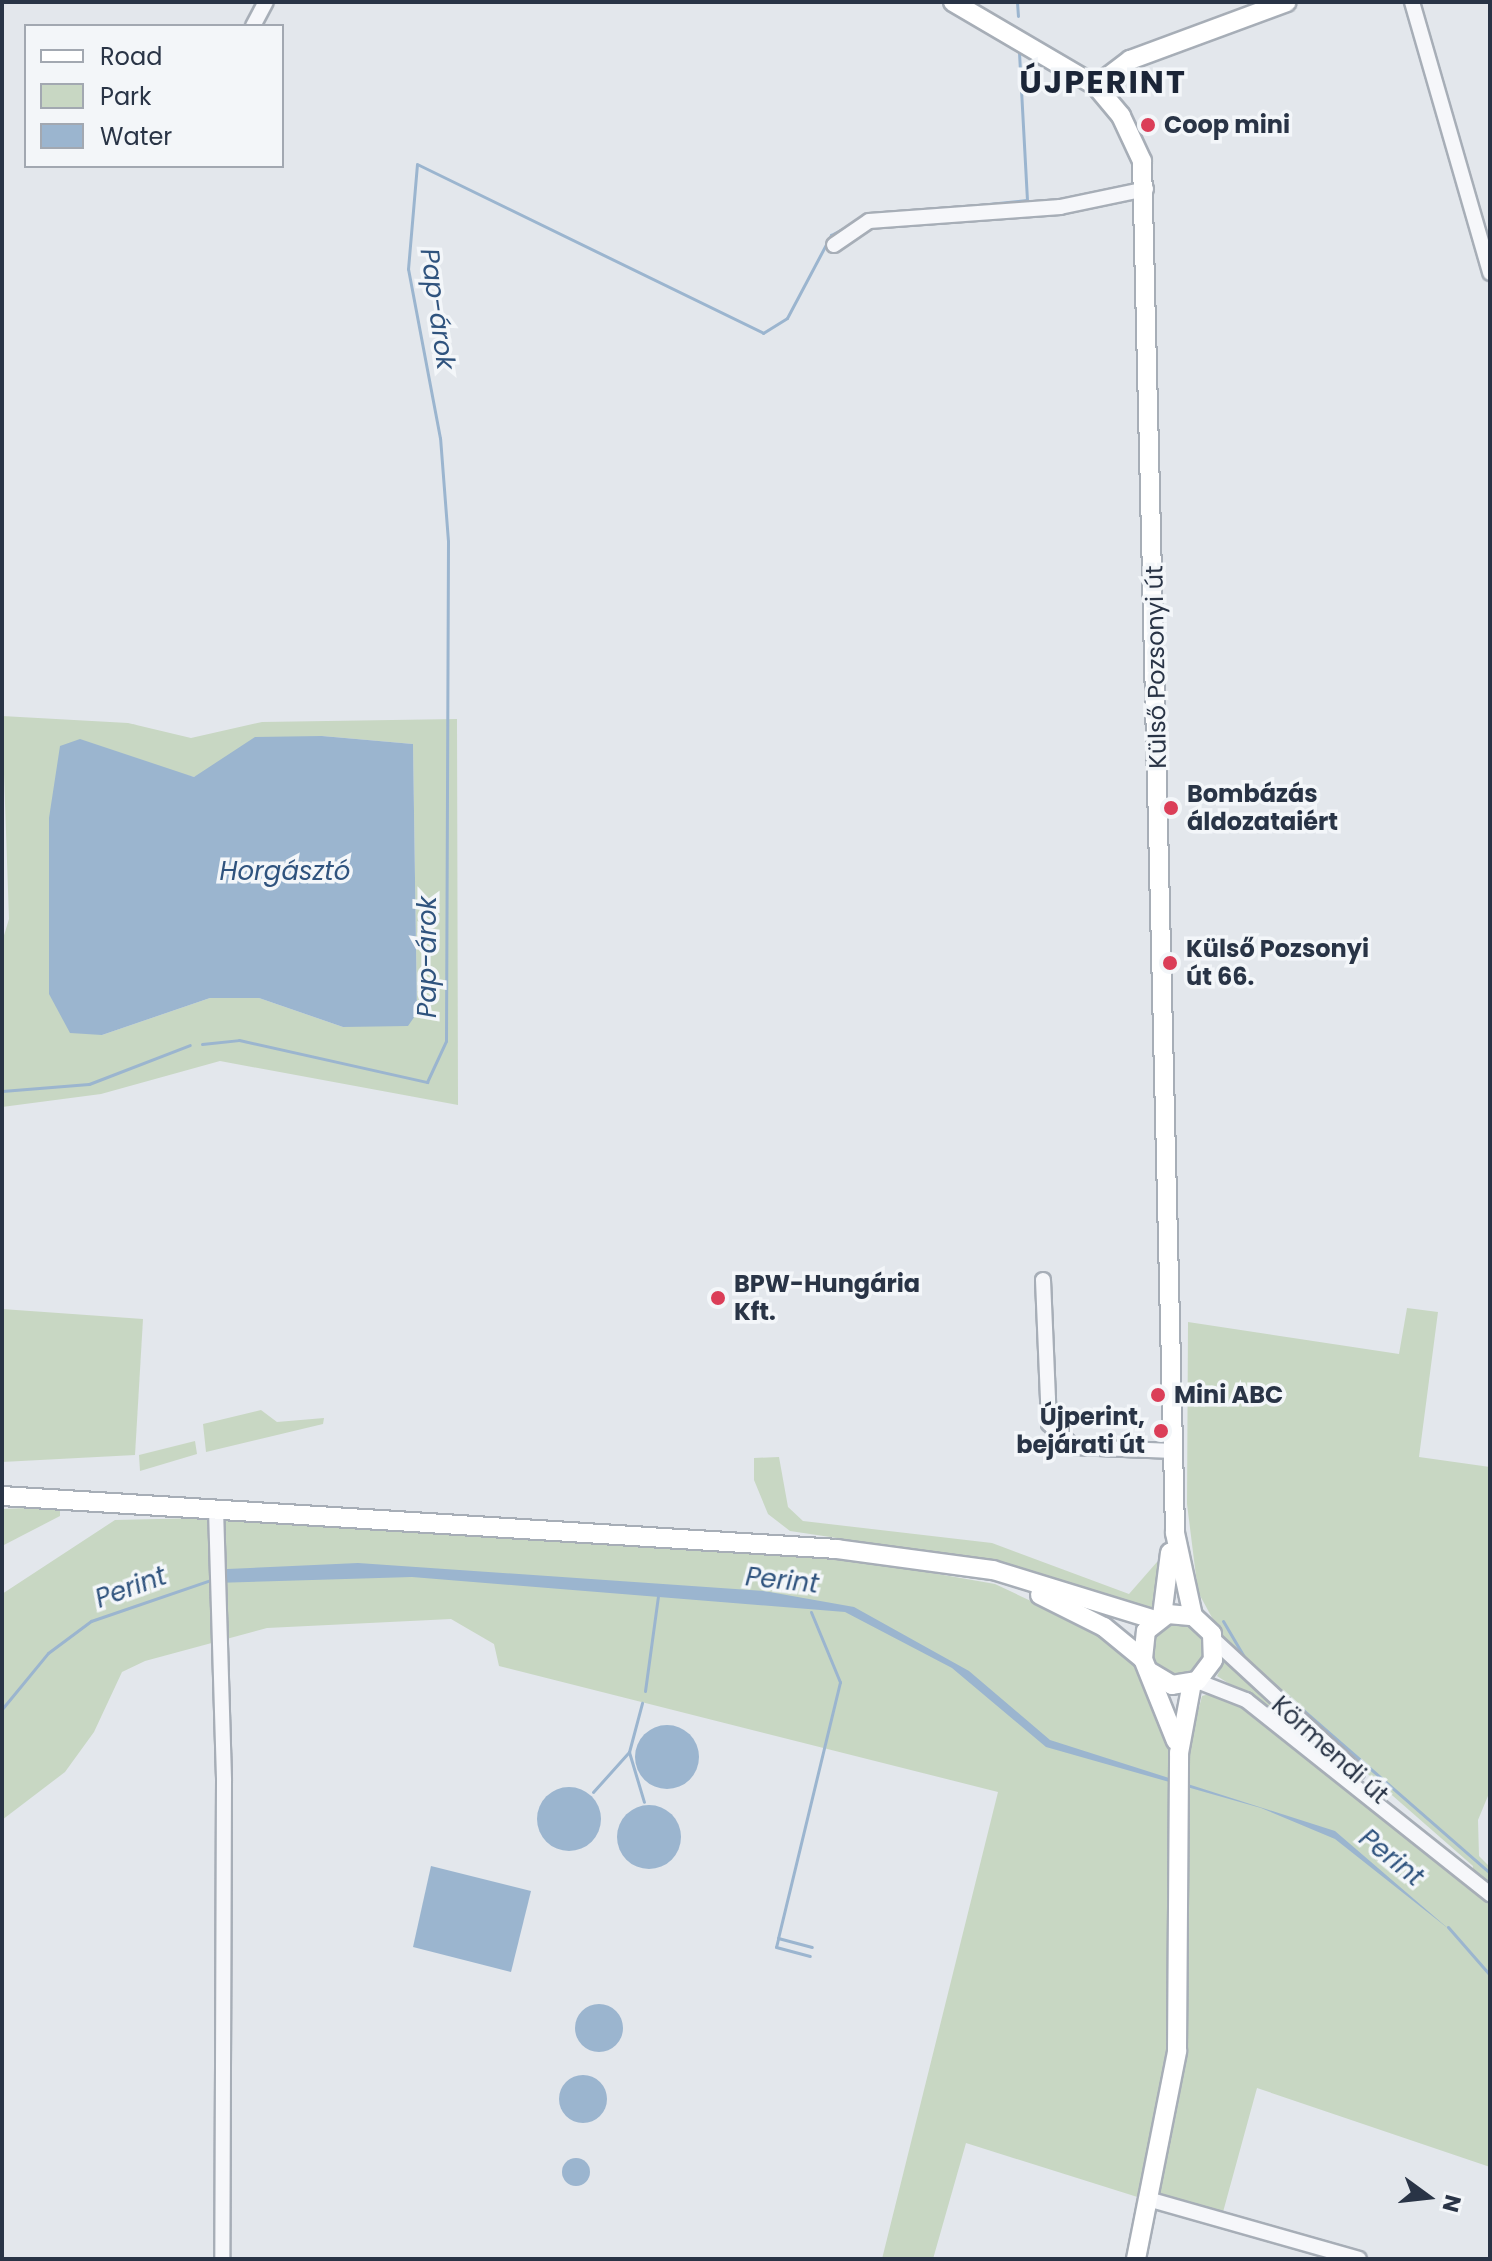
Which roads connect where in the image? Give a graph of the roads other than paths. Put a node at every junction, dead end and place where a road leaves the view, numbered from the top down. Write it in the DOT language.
graph roads {
  1 [pos="266,2"];
  2 [pos="953,2"];
  3 [pos="1287,2"];
  4 [pos="1412,2"];
  5 [pos="254,24"];
  6 [pos="1096,86"];
  7 [pos="1146,189"];
  8 [pos="834,245"];
  9 [pos="1490,273"];
  10 [pos="1043,1280"];
  11 [pos="1173,1451"];
  12 [pos="2,1496"];
  13 [pos="1174,1502"];
  14 [pos="216,1509"];
  15 [pos="935,1562"];
  16 [pos="1193,1616"];
  17 [pos="1159,1618"];
  18 [pos="1214,1640"];
  19 [pos="1146,1665"];
  20 [pos="1195,1682"];
  21 [pos="1179,1753"];
  22 [pos="1447,1858"];
  23 [pos="1490,1894"];
  24 [pos="1151,2200"];
  25 [pos="222,2259"];
  26 [pos="1136,2259"];
  27 [pos="1359,2259"];
  1 -- 5 [label="street"];
  2 -- 6 [label="main road"];
  3 -- 6 [label="main road"];
  4 -- 9 [label="street"];
  6 -- 7 [label="main road, Külső Pozsonyi út"];
  7 -- 8 [label="street"];
  7 -- 11 [label="main road, Külső Pozsonyi út"];
  10 -- 11 [label="street"];
  11 -- 13 [label="main road, Külső Pozsonyi út"];
  12 -- 14 [label="main road"];
  13 -- 16 [label="main road"];
  13 -- 17 [label="main road"];
  14 -- 15 [label="main road"];
  14 -- 25 [label="street"];
  15 -- 17 [label="main road"];
  15 -- 19 [label="main road"];
  16 -- 17 [label="main road"];
  16 -- 18 [label="main road"];
  17 -- 19 [label="main road"];
  18 -- 20 [label="main road"];
  18 -- 22 [label="street, Körmendi út"];
  19 -- 20 [label="main road"];
  19 -- 21 [label="main road"];
  20 -- 21 [label="main road"];
  20 -- 22 [label="street, Körmendi út"];
  21 -- 24 [label="main road"];
  22 -- 23 [label="street, Körmendi út"];
  24 -- 26 [label="main road"];
  24 -- 27 [label="street"];
}
